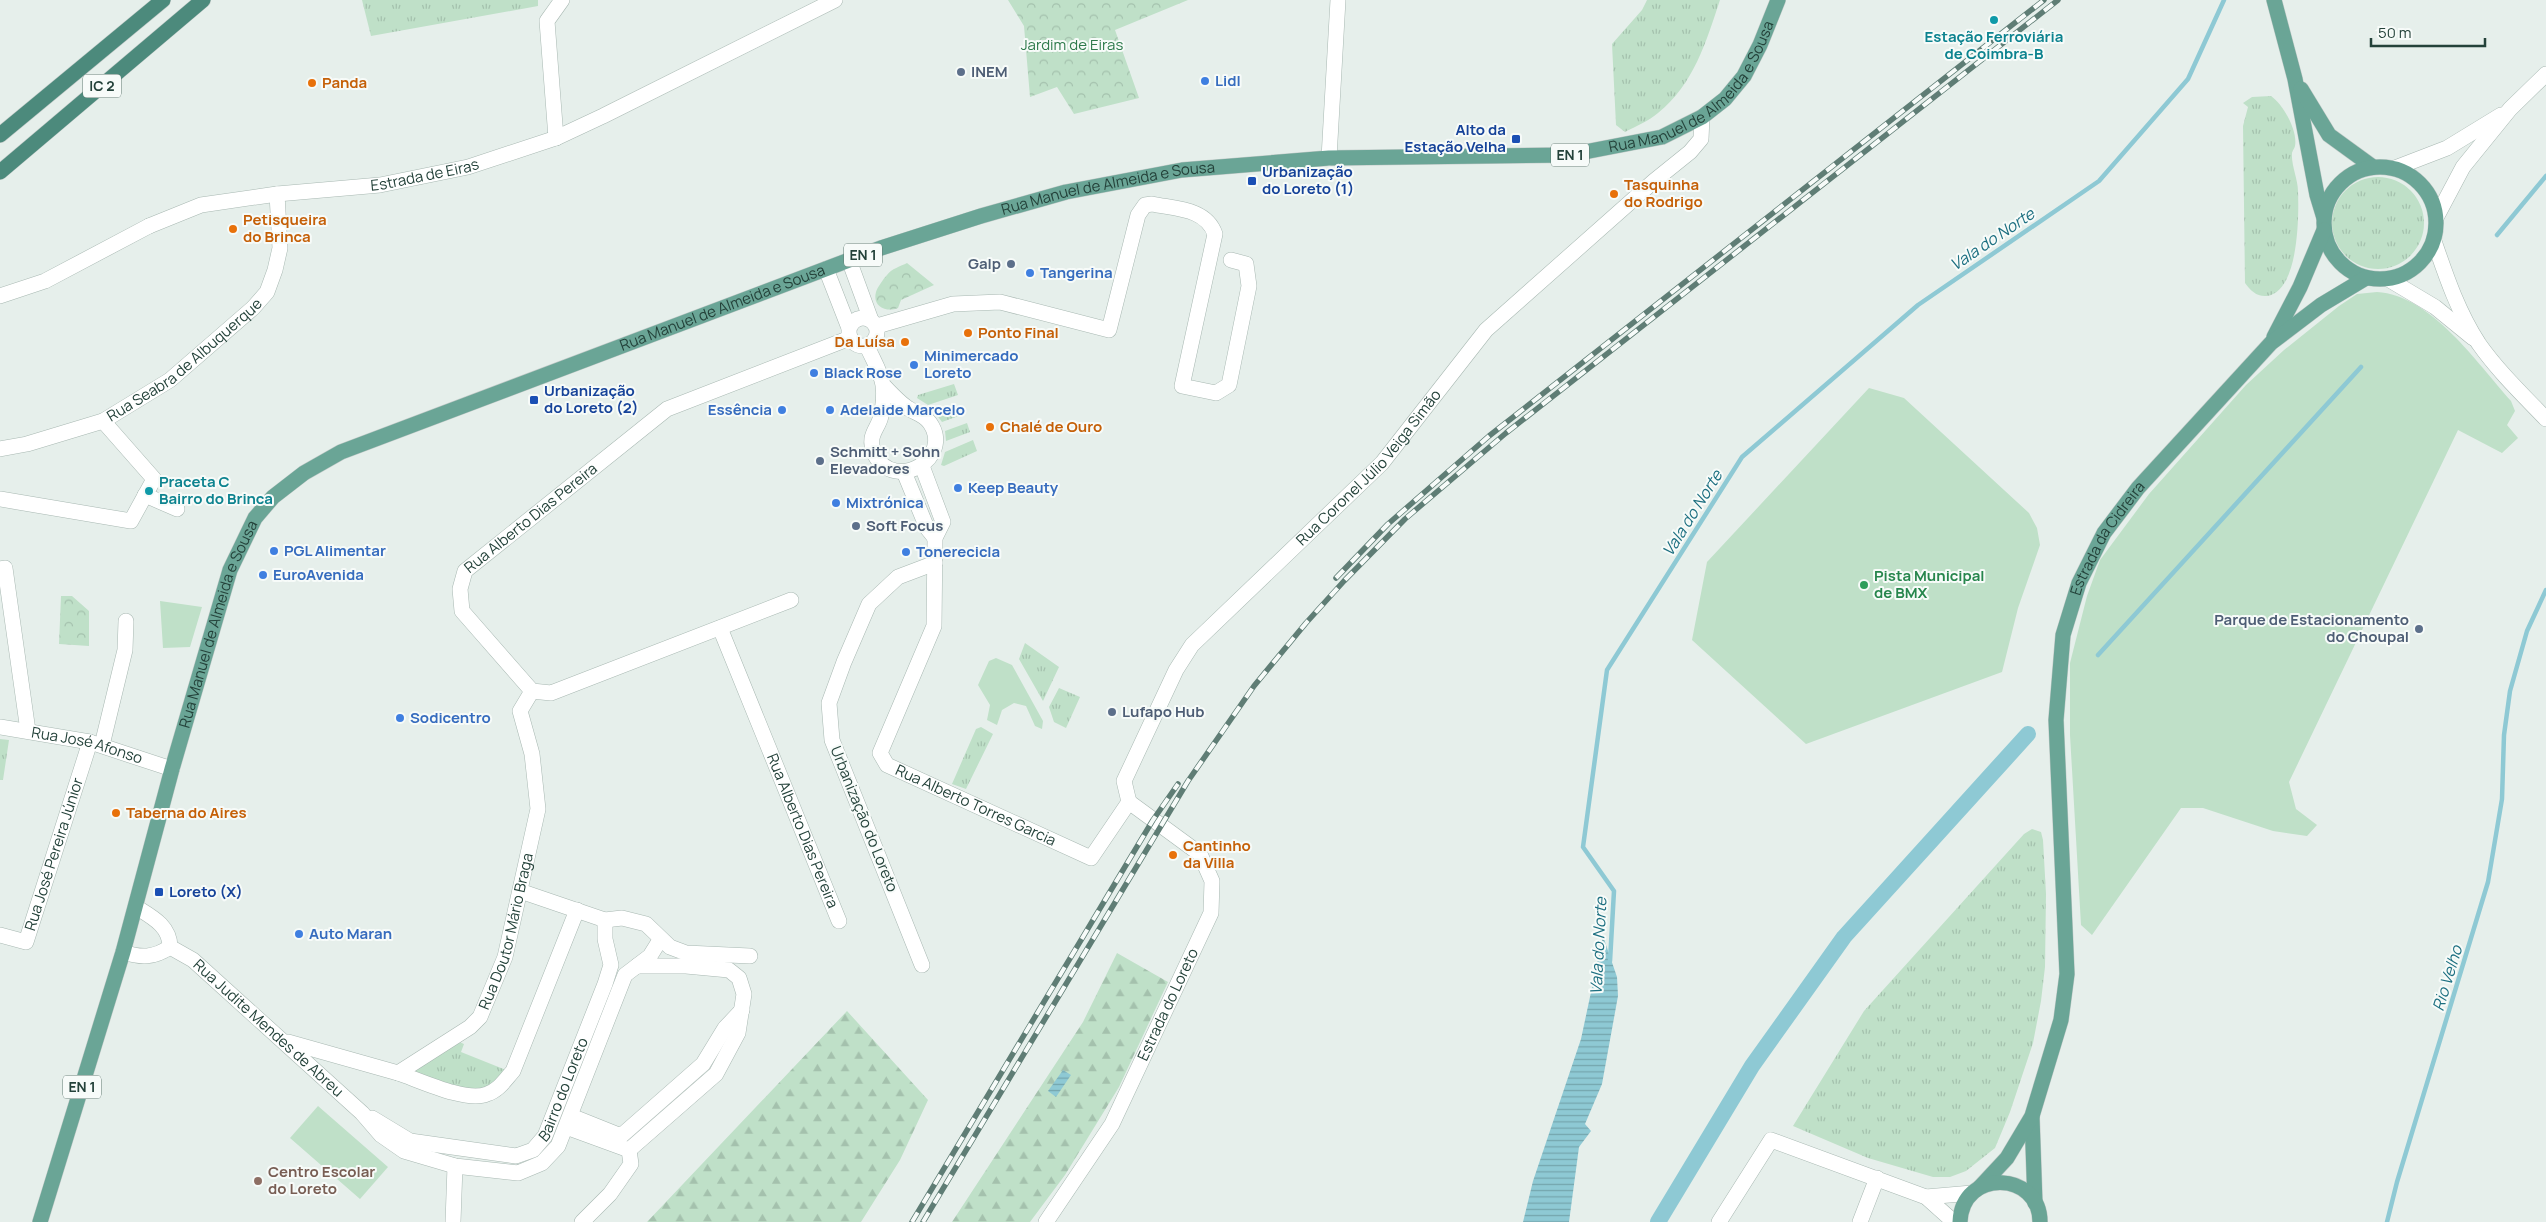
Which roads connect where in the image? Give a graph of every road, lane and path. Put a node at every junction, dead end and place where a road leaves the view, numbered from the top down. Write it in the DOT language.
graph roads {
  1 [pos="163,0"];
  2 [pos="203,0"];
  3 [pos="562,0"];
  4 [pos="835,0"];
  5 [pos="1338,0"];
  6 [pos="1778,0"];
  7 [pos="2274,0"];
  8 [pos="2546,74"];
  9 [pos="2295,79"];
  10 [pos="2510,109"];
  11 [pos="1702,117"];
  12 [pos="0,136"];
  13 [pos="556,138"];
  14 [pos="1329,158"];
  15 [pos="2373,167"];
  16 [pos="2395,168"];
  17 [pos="0,172"];
  18 [pos="277,194"];
  19 [pos="2436,216"];
  20 [pos="2324,225"];
  21 [pos="2434,241"];
  22 [pos="849,260"];
  23 [pos="1231,260"];
  24 [pos="826,268"];
  25 [pos="2366,278"];
  26 [pos="2388,279"];
  27 [pos="0,296"];
  28 [pos="874,323"];
  29 [pos="850,333"];
  30 [pos="2271,343"];
  31 [pos="2479,343"];
  32 [pos="867,346"];
  33 [pos="882,385"];
  34 [pos="2546,419"];
  35 [pos="103,421"];
  36 [pos="0,449"];
  37 [pos="922,466"];
  38 [pos="904,472"];
  39 [pos="145,495"];
  40 [pos="0,499"];
  41 [pos="177,509"];
  42 [pos="935,538"];
  43 [pos="935,563"];
  44 [pos="0,568"];
  45 [pos="791,600"];
  46 [pos="126,621"];
  47 [pos="720,628"];
  48 [pos="532,691"];
  49 [pos="0,727"];
  50 [pos="28,731"];
  51 [pos="96,744"];
  52 [pos="172,769"];
  53 [pos="1129,802"];
  54 [pos="520,891"];
  55 [pos="136,907"];
  56 [pos="577,910"];
  57 [pos="605,920"];
  58 [pos="839,921"];
  59 [pos="0,935"];
  60 [pos="660,940"];
  61 [pos="170,947"];
  62 [pos="123,952"];
  63 [pos="750,956"];
  64 [pos="922,965"];
  65 [pos="637,966"];
  66 [pos="742,1010"];
  67 [pos="283,1041"];
  68 [pos="398,1073"];
  69 [pos="362,1113"];
  70 [pos="2032,1116"];
  71 [pos="568,1121"];
  72 [pos="630,1150"];
  73 [pos="455,1166"];
  74 [pos="1877,1178"];
  75 [pos="1976,1190"];
  76 [pos="1926,1197"];
  77 [pos="2035,1202"];
  78 [pos="40,1222"];
  79 [pos="453,1222"];
  80 [pos="582,1222"];
  81 [pos="1046,1222"];
  82 [pos="1719,1222"];
  83 [pos="1860,1222"];
  84 [pos="1954,1222"];
  85 [pos="1960,1222"];
  86 [pos="2040,1222"];
  1 -- 12 [label="highway, IC 2"];
  2 -- 17 [label="highway, IC 2"];
  3 -- 13 [label="street"];
  4 -- 13 [label="street, Estrada de Eiras"];
  5 -- 14 [label="street"];
  6 -- 11 [label="main road, Rua Manuel de Almeida e Sousa / EN 1"];
  7 -- 9 [label="main road, Estrada da Cidreira"];
  8 -- 10 [label="street"];
  9 -- 15 [label="main road, Estrada da Cidreira"];
  9 -- 20 [label="main road, Estrada da Cidreira"];
  10 -- 16 [label="street"];
  10 -- 19 [label="street"];
  11 -- 14 [label="main road, Rua Manuel de Almeida e Sousa / EN 1"];
  11 -- 53 [label="street, Rua Coronel Júlio Veiga Simão"];
  13 -- 18 [label="street, Estrada de Eiras"];
  14 -- 22 [label="main road, Rua Manuel de Almeida e Sousa / EN 1"];
  15 -- 16 [label="main road, Estrada da Cidreira"];
  15 -- 20 [label="main road, Estrada da Cidreira"];
  16 -- 19 [label="main road, Estrada da Cidreira"];
  18 -- 27 [label="street, Estrada de Eiras"];
  18 -- 35 [label="street, Rua Seabra de Albuquerque"];
  19 -- 21 [label="main road, Estrada da Cidreira"];
  20 -- 25 [label="main road, Estrada da Cidreira"];
  20 -- 30 [label="main road, Estrada da Cidreira"];
  21 -- 26 [label="main road, Estrada da Cidreira"];
  21 -- 31 [label="street"];
  22 -- 24 [label="main road, Rua Manuel de Almeida e Sousa / EN 1"];
  22 -- 28 [label="street"];
  23 -- 28 [label="street"];
  24 -- 29 [label="street"];
  24 -- 52 [label="main road, Rua Manuel de Almeida e Sousa / EN 1"];
  25 -- 26 [label="main road, Estrada da Cidreira"];
  25 -- 30 [label="main road, Estrada da Cidreira"];
  26 -- 31 [label="street"];
  28 -- 29 [label="street"];
  28 -- 32 [label="street"];
  29 -- 32 [label="street"];
  29 -- 48 [label="street, Rua Alberto Dias Pereira"];
  30 -- 70 [label="main road, Estrada da Cidreira"];
  31 -- 34 [label="street"];
  32 -- 33 [label="street"];
  33 -- 37 [label="street"];
  33 -- 38 [label="street"];
  35 -- 36 [label="street, Rua Seabra de Albuquerque"];
  35 -- 39 [label="street"];
  37 -- 38 [label="street"];
  37 -- 42 [label="street, Rua Alberto Torres Garcia"];
  38 -- 42 [label="street"];
  39 -- 40 [label="street"];
  39 -- 41 [label="street"];
  42 -- 43 [label="street, Rua Alberto Torres Garcia"];
  43 -- 53 [label="street, Rua Alberto Torres Garcia"];
  43 -- 64 [label="street, Urbanização do Loreto"];
  44 -- 50 [label="street"];
  45 -- 47 [label="street"];
  46 -- 51 [label="street"];
  47 -- 48 [label="street"];
  47 -- 58 [label="street, Rua Alberto Dias Pereira"];
  48 -- 54 [label="street, Rua Doutor Mário Braga"];
  49 -- 50 [label="street, Rua José Afonso"];
  50 -- 51 [label="street, Rua José Afonso"];
  51 -- 52 [label="street, Rua José Afonso"];
  51 -- 59 [label="street, Rua José Pereira Júnior"];
  52 -- 55 [label="main road, Rua Manuel de Almeida e Sousa / EN 1"];
  53 -- 81 [label="street, Estrada do Loreto"];
  54 -- 56 [label="street"];
  54 -- 68 [label="street, Rua Doutor Mário Braga"];
  55 -- 61 [label="street"];
  55 -- 62 [label="main road, Rua Manuel de Almeida e Sousa / EN 1"];
  56 -- 57 [label="street"];
  56 -- 68 [label="street"];
  57 -- 60 [label="street"];
  57 -- 69 [label="street, Bairro do Loreto"];
  60 -- 63 [label="street"];
  60 -- 65 [label="street, Bairro do Loreto"];
  61 -- 62 [label="street"];
  61 -- 67 [label="street, Rua Judite Mendes de Abreu"];
  62 -- 78 [label="main road, EN 1"];
  65 -- 66 [label="street"];
  65 -- 71 [label="street, Bairro do Loreto"];
  66 -- 71 [label="street, Bairro do Loreto"];
  66 -- 72 [label="street"];
  67 -- 68 [label="street"];
  67 -- 69 [label="street, Rua Judite Mendes de Abreu"];
  69 -- 73 [label="street, Bairro do Loreto"];
  70 -- 75 [label="main road"];
  70 -- 77 [label="main road"];
  71 -- 72 [label="street, Bairro do Loreto"];
  71 -- 73 [label="street, Bairro do Loreto"];
  72 -- 80 [label="street"];
  73 -- 79 [label="street"];
  74 -- 76 [label="street"];
  74 -- 82 [label="street"];
  74 -- 83 [label="street"];
  75 -- 76 [label="street"];
  75 -- 77 [label="main road"];
  75 -- 85 [label="main road"];
  76 -- 84 [label="street"];
  77 -- 86 [label="main road"];
}
